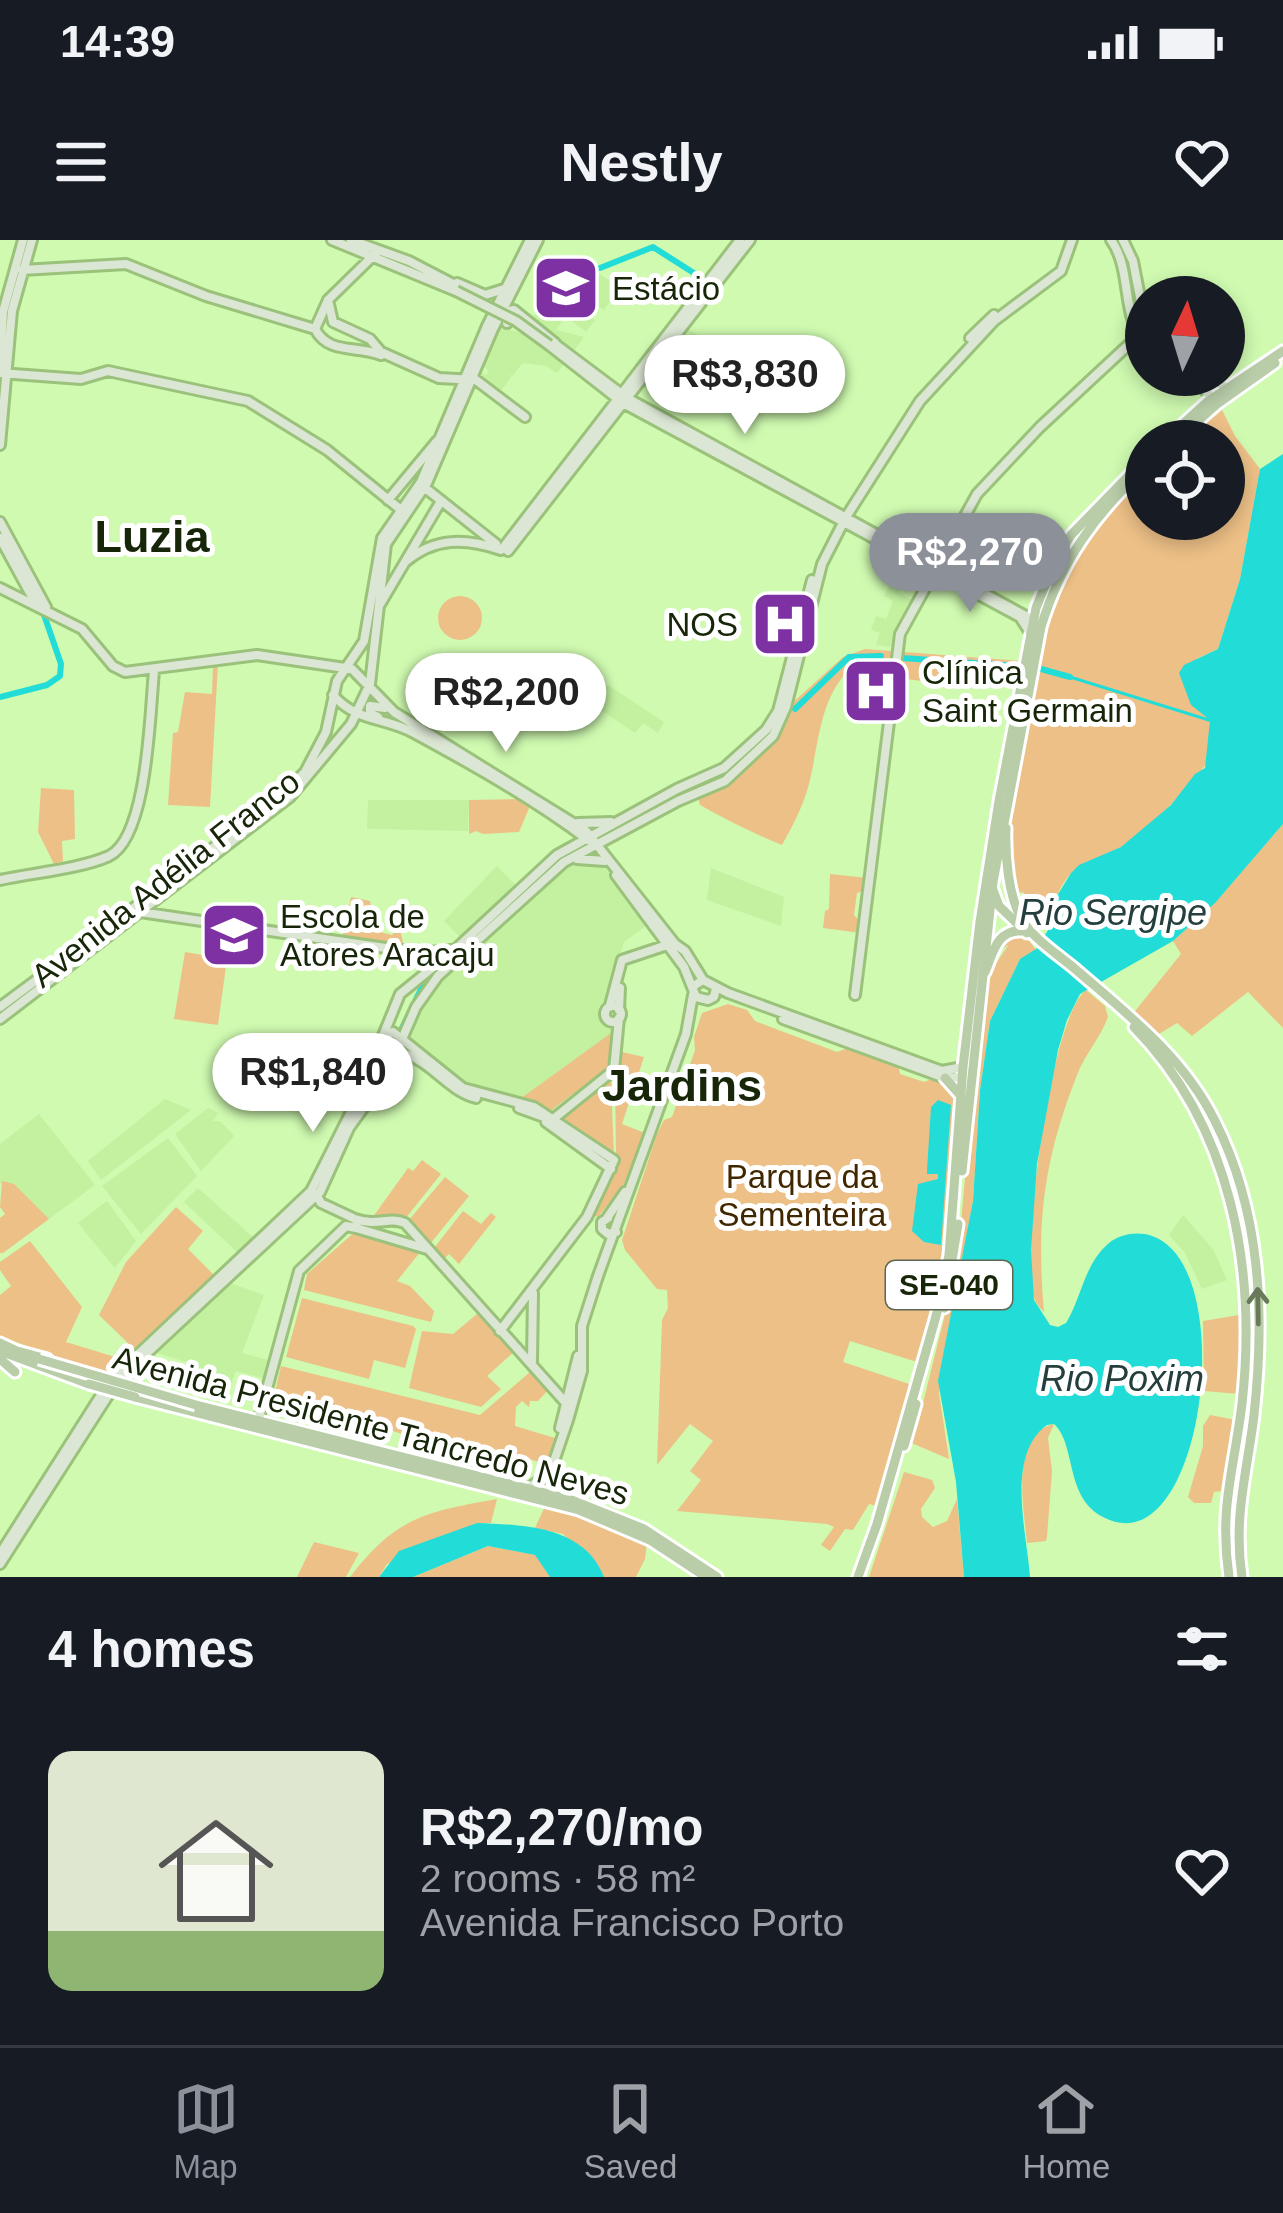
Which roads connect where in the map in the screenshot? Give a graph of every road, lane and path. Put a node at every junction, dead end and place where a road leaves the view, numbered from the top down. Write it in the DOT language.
graph roads {
  1 [pos="27,240"];
  2 [pos="332,240"];
  3 [pos="351,240"];
  4 [pos="534,240"];
  5 [pos="740,240"];
  6 [pos="750,240"];
  7 [pos="1070,240"];
  8 [pos="1111,240"];
  9 [pos="1124,240"];
  10 [pos="369,253"];
  11 [pos="22,270"];
  12 [pos="1126,276"];
  13 [pos="1135,276"];
  14 [pos="440,280"];
  15 [pos="510,287"];
  16 [pos="494,295"];
  17 [pos="328,300"];
  18 [pos="484,312"];
  19 [pos="329,316"];
  20 [pos="521,316"];
  21 [pos="507,323"];
  22 [pos="316,324"];
  23 [pos="490,328"];
  24 [pos="553,346"];
  25 [pos="371,347"];
  26 [pos="1125,348"];
  27 [pos="1283,354"];
  28 [pos="3,373"];
  29 [pos="1245,375"];
  30 [pos="1245,377"];
  31 [pos="464,379"];
  32 [pos="439,380"];
  33 [pos="1215,396"];
  34 [pos="1215,396"];
  35 [pos="622,398"];
  36 [pos="453,408"];
  37 [pos="525,418"];
  38 [pos="1188,420"];
  39 [pos="1194,420"];
  40 [pos="441,435"];
  41 [pos="0,445"];
  42 [pos="409,474"];
  43 [pos="1125,482"];
  44 [pos="422,485"];
  45 [pos="1125,487"];
  46 [pos="388,500"];
  47 [pos="440,501"];
  48 [pos="403,512"];
  49 [pos="843,518"];
  50 [pos="0,522"];
  51 [pos="0,538"];
  52 [pos="1074,539"];
  53 [pos="503,550"];
  54 [pos="937,568"];
  55 [pos="395,572"];
  56 [pos="0,588"];
  57 [pos="41,606"];
  58 [pos="376,612"];
  59 [pos="1023,612"];
  60 [pos="1035,614"];
  61 [pos="1031,634"];
  62 [pos="154,671"];
  63 [pos="344,671"];
  64 [pos="1030,678"];
  65 [pos="370,684"];
  66 [pos="333,693"];
  67 [pos="356,716"];
  68 [pos="390,716"];
  69 [pos="323,739"];
  70 [pos="328,753"];
  71 [pos="1007,799"];
  72 [pos="663,803"];
  73 [pos="618,821"];
  74 [pos="563,823"];
  75 [pos="575,823"];
  76 [pos="617,834"];
  77 [pos="589,836"];
  78 [pos="596,845"];
  79 [pos="564,850"];
  80 [pos="607,860"];
  81 [pos="564,862"];
  82 [pos="988,868"];
  83 [pos="0,880"];
  84 [pos="993,882"];
  85 [pos="141,912"];
  86 [pos="1025,929"];
  87 [pos="987,934"];
  88 [pos="669,944"];
  89 [pos="977,946"];
  90 [pos="458,947"];
  91 [pos="420,957"];
  92 [pos="441,967"];
  93 [pos="703,980"];
  94 [pos="980,983"];
  95 [pos="716,988"];
  96 [pos="692,989"];
  97 [pos="1100,993"];
  98 [pos="852,995"];
  99 [pos="711,1000"];
  100 [pos="0,1007"];
  101 [pos="615,1014"];
  102 [pos="0,1018"];
  103 [pos="691,1018"];
  104 [pos="383,1036"];
  105 [pos="404,1038"];
  106 [pos="380,1046"];
  107 [pos="398,1054"];
  108 [pos="916,1065"];
  109 [pos="370,1069"];
  110 [pos="965,1072"];
  111 [pos="385,1078"];
  112 [pos="945,1078"];
  113 [pos="961,1096"];
  114 [pos="535,1111"];
  115 [pos="549,1119"];
  116 [pos="635,1175"];
  117 [pos="1231,1195"];
  118 [pos="313,1200"];
  119 [pos="608,1218"];
  120 [pos="352,1224"];
  121 [pos="381,1228"];
  122 [pos="617,1228"];
  123 [pos="412,1230"];
  124 [pos="603,1231"];
  125 [pos="1253,1241"];
  126 [pos="407,1244"];
  127 [pos="428,1250"];
  128 [pos="598,1276"];
  129 [pos="533,1291"];
  130 [pos="605,1296"];
  131 [pos="591,1300"];
  132 [pos="519,1307"];
  133 [pos="532,1310"];
  134 [pos="184,1315"];
  135 [pos="500,1331"];
  136 [pos="532,1346"];
  137 [pos="0,1351"];
  138 [pos="16,1351"];
  139 [pos="524,1354"];
  140 [pos="532,1362"];
  141 [pos="124,1370"];
  142 [pos="15,1372"];
  143 [pos="577,1374"];
  144 [pos="568,1386"];
  145 [pos="554,1387"];
  146 [pos="104,1393"];
  147 [pos="565,1402"];
  148 [pos="193,1408"];
  149 [pos="222,1409"];
  150 [pos="1240,1416"];
  151 [pos="1253,1418"];
  152 [pos="262,1419"];
  153 [pos="565,1419"];
  154 [pos="225,1424"];
  155 [pos="333,1443"];
  156 [pos="550,1473"];
  157 [pos="527,1488"];
  158 [pos="562,1498"];
  159 [pos="601,1514"];
  160 [pos="0,1554"];
  161 [pos="0,1564"];
  162 [pos="706,1577"];
  163 [pos="717,1577"];
  164 [pos="861,1577"];
  165 [pos="1229,1577"];
  166 [pos="1242,1577"];
  1 -- 11 [label="street"];
  1 -- 28 [label="street"];
  2 -- 10 [label="street"];
  3 -- 14 [label="street"];
  4 -- 15 [label="street"];
  5 -- 35 [label="street"];
  6 -- 35 [label="street"];
  7 -- 49 [label="street"];
  8 -- 12 [label="street"];
  9 -- 13 [label="street"];
  10 -- 14 [label="street"];
  10 -- 17 [label="street"];
  11 -- 22 [label="street"];
  11 -- 28 [label="street"];
  14 -- 16 [label="street"];
  14 -- 18 [label="street"];
  14 -- 24 [label="street, bridge"];
  15 -- 16 [label="street"];
  15 -- 20 [label="street"];
  15 -- 23 [label="street"];
  16 -- 18 [label="street"];
  17 -- 19 [label="street"];
  17 -- 22 [label="street"];
  18 -- 23 [label="street"];
  19 -- 22 [label="street"];
  19 -- 25 [label="street"];
  20 -- 21 [label="street"];
  20 -- 24 [label="street"];
  21 -- 23 [label="street"];
  21 -- 24 [label="street"];
  22 -- 25 [label="street"];
  23 -- 31 [label="street"];
  23 -- 31 [label="street"];
  24 -- 35 [label="street"];
  25 -- 32 [label="street"];
  26 -- 54 [label="street"];
  27 -- 29 [label="main road"];
  27 -- 30 [label="main road"];
  28 -- 41 [label="street"];
  28 -- 46 [label="street"];
  31 -- 32 [label="street"];
  31 -- 36 [label="street"];
  31 -- 37 [label="street"];
  31 -- 44 [label="street"];
  32 -- 36 [label="street"];
  33 -- 38 [label="main road"];
  34 -- 39 [label="main road"];
  35 -- 49 [label="street"];
  35 -- 53 [label="street"];
  36 -- 40 [label="street"];
  40 -- 42 [label="street"];
  40 -- 44 [label="street"];
  42 -- 44 [label="street"];
  42 -- 46 [label="street"];
  43 -- 52 [label="main road, SE-040"];
  44 -- 47 [label="street"];
  44 -- 48 [label="street"];
  45 -- 52 [label="main road, SE-040"];
  46 -- 48 [label="street"];
  47 -- 53 [label="street"];
  47 -- 55 [label="street"];
  48 -- 58 [label="street, Avenida Adélia Franco"];
  48 -- 63 [label="street, Avenida Adélia Franco"];
  49 -- 54 [label="street"];
  49 -- 72 [label="street"];
  50 -- 57 [label="street"];
  51 -- 57 [label="street"];
  52 -- 60 [label="main road, SE-040"];
  52 -- 64 [label="main road, SE-040"];
  53 -- 55 [label="street"];
  54 -- 59 [label="street"];
  54 -- 61 [label="street"];
  54 -- 98 [label="street"];
  55 -- 58 [label="street"];
  56 -- 57 [label="street"];
  57 -- 62 [label="street"];
  58 -- 65 [label="street, Avenida Adélia Franco"];
  59 -- 60 [label="main road"];
  60 -- 61 [label="main road, SE-040"];
  60 -- 64 [label="main road"];
  61 -- 82 [label="main road, SE-040"];
  62 -- 63 [label="street"];
  62 -- 83 [label="street"];
  63 -- 65 [label="street"];
  63 -- 66 [label="street, Avenida Adélia Franco"];
  64 -- 71 [label="main road, SE-040"];
  65 -- 67 [label="street, Avenida Adélia Franco"];
  65 -- 68 [label="street"];
  66 -- 67 [label="street"];
  66 -- 69 [label="street, Avenida Adélia Franco"];
  67 -- 68 [label="street"];
  67 -- 70 [label="street, Avenida Adélia Franco"];
  68 -- 74 [label="street"];
  68 -- 75 [label="street"];
  69 -- 70 [label="street"];
  69 -- 85 [label="street, Avenida Adélia Franco"];
  70 -- 85 [label="street, Avenida Adélia Franco"];
  71 -- 84 [label="main road, SE-040"];
  71 -- 86 [label="main road, SE-040"];
  72 -- 73 [label="street"];
  72 -- 76 [label="street"];
  73 -- 75 [label="street"];
  73 -- 77 [label="street"];
  74 -- 77 [label="street"];
  74 -- 79 [label="street"];
  75 -- 77 [label="street"];
  76 -- 78 [label="street"];
  76 -- 80 [label="street"];
  77 -- 78 [label="street"];
  77 -- 79 [label="street"];
  78 -- 80 [label="street"];
  78 -- 81 [label="street"];
  79 -- 90 [label="street"];
  80 -- 81 [label="street"];
  80 -- 88 [label="street"];
  81 -- 92 [label="street"];
  82 -- 84 [label="main road"];
  82 -- 89 [label="main road, SE-040"];
  84 -- 86 [label="main road"];
  84 -- 87 [label="main road, SE-040"];
  85 -- 91 [label="street"];
  85 -- 91 [label="street"];
  85 -- 100 [label="street, Avenida Adélia Franco"];
  85 -- 102 [label="street, Avenida Adélia Franco"];
  86 -- 87 [label="main road"];
  86 -- 94 [label="main road"];
  86 -- 97 [label="main road"];
  87 -- 89 [label="main road"];
  87 -- 94 [label="main road, SE-040"];
  88 -- 93 [label="street"];
  88 -- 96 [label="street"];
  88 -- 101 [label="street"];
  88 -- 101 [label="street"];
  89 -- 110 [label="main road, SE-040"];
  90 -- 91 [label="street"];
  90 -- 92 [label="street"];
  91 -- 92 [label="street"];
  92 -- 104 [label="street"];
  92 -- 105 [label="street"];
  93 -- 95 [label="street"];
  93 -- 96 [label="street"];
  94 -- 110 [label="main road, SE-040"];
  95 -- 99 [label="street"];
  95 -- 108 [label="street"];
  96 -- 99 [label="street"];
  96 -- 103 [label="street"];
  97 -- 117 [label="main road"];
  97 -- 125 [label="main road"];
  99 -- 103 [label="street"];
  99 -- 108 [label="street"];
  101 -- 115 [label="street"];
  103 -- 116 [label="street"];
  104 -- 105 [label="street"];
  104 -- 106 [label="street"];
  105 -- 107 [label="street"];
  105 -- 114 [label="street"];
  106 -- 107 [label="street"];
  106 -- 109 [label="street"];
  107 -- 111 [label="street"];
  107 -- 114 [label="street"];
  108 -- 110 [label="street"];
  108 -- 112 [label="street"];
  109 -- 111 [label="street"];
  109 -- 134 [label="street"];
  110 -- 112 [label="street"];
  110 -- 113 [label="main road, SE-040"];
  110 -- 164 [label="main road, SE-040"];
  111 -- 118 [label="street"];
  112 -- 113 [label="main road"];
  113 -- 164 [label="main road, SE-040"];
  114 -- 115 [label="street"];
  115 -- 129 [label="street"];
  116 -- 119 [label="street"];
  116 -- 122 [label="street"];
  117 -- 125 [label="main road"];
  117 -- 150 [label="main road"];
  118 -- 120 [label="street"];
  118 -- 134 [label="street"];
  119 -- 122 [label="street"];
  119 -- 124 [label="street"];
  120 -- 121 [label="street"];
  120 -- 152 [label="street"];
  121 -- 123 [label="street"];
  121 -- 126 [label="street"];
  122 -- 124 [label="street"];
  122 -- 128 [label="street"];
  123 -- 126 [label="street"];
  123 -- 127 [label="street"];
  124 -- 128 [label="street"];
  151 -- 125 [label="main road, one-way"];
  126 -- 127 [label="street"];
  127 -- 135 [label="street"];
  128 -- 131 [label="street"];
  129 -- 132 [label="street"];
  129 -- 133 [label="street"];
  130 -- 131 [label="street"];
  131 -- 143 [label="street"];
  132 -- 133 [label="street"];
  132 -- 135 [label="street"];
  133 -- 136 [label="street"];
  134 -- 141 [label="street"];
  135 -- 139 [label="street"];
  136 -- 139 [label="street"];
  136 -- 140 [label="street"];
  137 -- 138 [label="main road, Avenida Presidente Tancredo Neves"];
  137 -- 142 [label="main road"];
  137 -- 148 [label="main road, Avenida Presidente Tancredo Neves, bridge"];
  138 -- 141 [label="main road"];
  138 -- 148 [label="main road, Avenida Presidente Tancredo Neves, bridge"];
  139 -- 140 [label="street"];
  140 -- 145 [label="street"];
  141 -- 146 [label="street"];
  141 -- 149 [label="main road"];
  143 -- 144 [label="street"];
  143 -- 153 [label="street"];
  144 -- 145 [label="street"];
  144 -- 147 [label="street"];
  145 -- 147 [label="street"];
  146 -- 160 [label="street"];
  146 -- 161 [label="street"];
  147 -- 153 [label="street"];
  148 -- 149 [label="main road, Avenida Presidente Tancredo Neves"];
  148 -- 154 [label="main road"];
  148 -- 155 [label="main road, Avenida Presidente Tancredo Neves"];
  149 -- 152 [label="main road, Avenida Presidente Tancredo Neves"];
  150 -- 151 [label="main road"];
  150 -- 165 [label="main road"];
  151 -- 166 [label="main road"];
  152 -- 155 [label="main road, Avenida Presidente Tancredo Neves"];
  153 -- 156 [label="street"];
  155 -- 157 [label="main road, Avenida Presidente Tancredo Neves"];
  155 -- 159 [label="main road, Avenida Presidente Tancredo Neves"];
  156 -- 157 [label="street"];
  156 -- 158 [label="street"];
  157 -- 158 [label="main road, Avenida Presidente Tancredo Neves"];
  158 -- 159 [label="main road, Avenida Presidente Tancredo Neves"];
  159 -- 162 [label="main road, Avenida Presidente Tancredo Neves"];
  159 -- 163 [label="main road, Avenida Presidente Tancredo Neves"];
}
